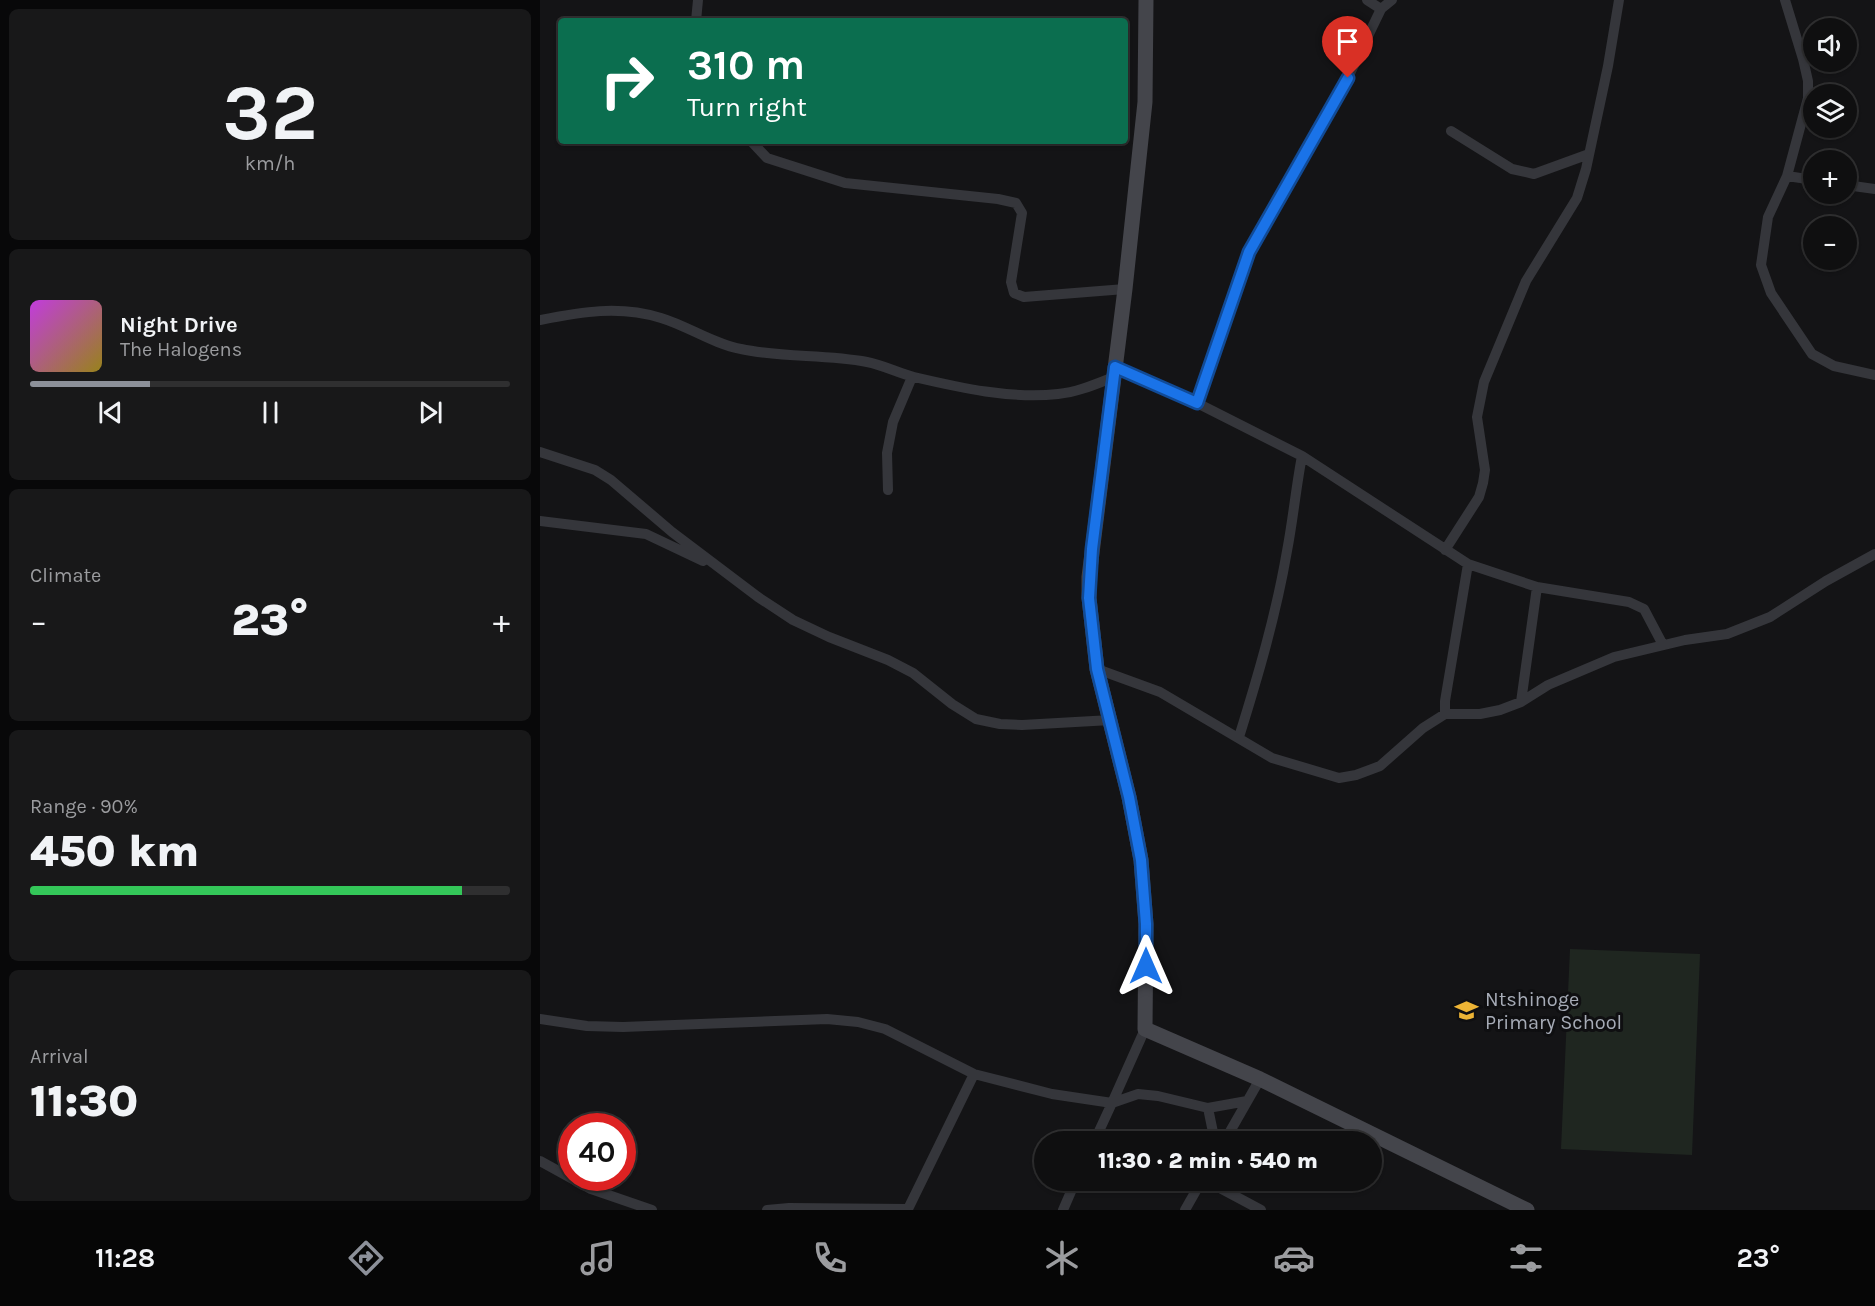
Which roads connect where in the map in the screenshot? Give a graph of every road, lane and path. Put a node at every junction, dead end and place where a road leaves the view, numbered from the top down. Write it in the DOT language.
graph roads {
  1 [pos="698,0"];
  2 [pos="1146,0"];
  3 [pos="1367,0"];
  4 [pos="1392,0"];
  5 [pos="1619,0"];
  6 [pos="1785,0"];
  7 [pos="1381,9"];
  8 [pos="696,18"];
  9 [pos="1451,131"];
  10 [pos="754,144"];
  11 [pos="1589,154"];
  12 [pos="1787,176"];
  13 [pos="1803,178"];
  14 [pos="1857,187"];
  15 [pos="1875,189"];
  16 [pos="1125,289"];
  17 [pos="540,320"];
  18 [pos="1115,372"];
  19 [pos="1875,375"];
  20 [pos="912,376"];
  21 [pos="1197,403"];
  22 [pos="540,452"];
  23 [pos="1302,456"];
  24 [pos="888,490"];
  25 [pos="540,521"];
  26 [pos="1445,550"];
  27 [pos="1875,554"];
  28 [pos="1468,564"];
  29 [pos="722,570"];
  30 [pos="1537,587"];
  31 [pos="1663,645"];
  32 [pos="1097,669"];
  33 [pos="1521,702"];
  34 [pos="1445,714"];
  35 [pos="1111,720"];
  36 [pos="1239,737"];
  37 [pos="541,1021"];
  38 [pos="1145,1029"];
  39 [pos="974,1074"];
  40 [pos="1260,1079"];
  41 [pos="1247,1101"];
  42 [pos="1112,1103"];
  43 [pos="1208,1108"];
  44 [pos="1099,1131"];
  45 [pos="1213,1131"];
  46 [pos="1230,1131"];
  47 [pos="540,1161"];
  48 [pos="1071,1191"];
  49 [pos="1196,1191"];
  50 [pos="1224,1191"];
  51 [pos="652,1210"];
  52 [pos="767,1210"];
  53 [pos="908,1210"];
  54 [pos="1063,1210"];
  55 [pos="1185,1210"];
  56 [pos="1261,1210"];
  57 [pos="1527,1210"];
  1 -- 8 [label="street"];
  2 -- 16 [label="street"];
  3 -- 7 [label="street"];
  4 -- 7 [label="street"];
  5 -- 11 [label="street"];
  6 -- 12 [label="street"];
  7 -- 21 [label="street"];
  9 -- 11 [label="street"];
  10 -- 16 [label="street"];
  11 -- 26 [label="street"];
  12 -- 13 [label="street"];
  12 -- 19 [label="street"];
  14 -- 15 [label="street"];
  16 -- 18 [label="street"];
  17 -- 20 [label="street"];
  18 -- 20 [label="street"];
  18 -- 21 [label="street"];
  18 -- 32 [label="street"];
  20 -- 24 [label="street"];
  21 -- 23 [label="street"];
  22 -- 29 [label="street"];
  23 -- 26 [label="street"];
  23 -- 36 [label="street"];
  25 -- 29 [label="street"];
  26 -- 28 [label="street"];
  27 -- 31 [label="street"];
  28 -- 30 [label="street"];
  28 -- 34 [label="street"];
  29 -- 35 [label="street"];
  30 -- 31 [label="street"];
  30 -- 33 [label="street"];
  31 -- 33 [label="street"];
  32 -- 35 [label="street"];
  32 -- 36 [label="street"];
  33 -- 34 [label="street"];
  34 -- 36 [label="street"];
  35 -- 38 [label="street"];
  37 -- 39 [label="street"];
  38 -- 40 [label="street"];
  38 -- 42 [label="street"];
  39 -- 42 [label="street"];
  39 -- 53 [label="street"];
  40 -- 41 [label="street"];
  40 -- 57 [label="street"];
  41 -- 43 [label="street"];
  41 -- 46 [label="street"];
  42 -- 43 [label="street"];
  42 -- 44 [label="street"];
  43 -- 45 [label="street"];
  47 -- 51 [label="street"];
  48 -- 54 [label="street"];
  49 -- 55 [label="street"];
  50 -- 56 [label="street"];
  52 -- 53 [label="street"];
}
